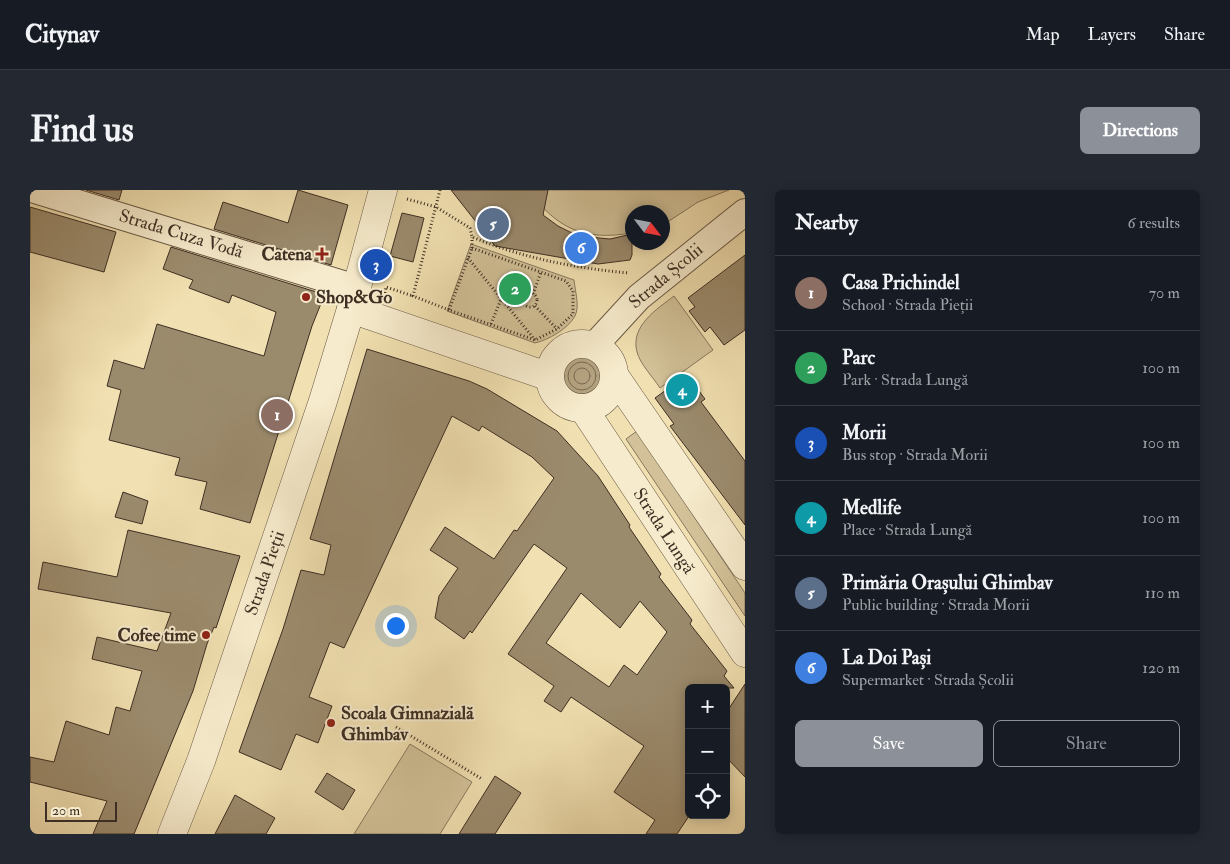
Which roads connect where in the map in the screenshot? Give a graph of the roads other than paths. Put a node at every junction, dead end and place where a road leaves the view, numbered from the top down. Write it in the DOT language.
graph roads {
  1 [pos="35,190"];
  2 [pos="383,190"];
  3 [pos="745,212"];
  4 [pos="354,298"];
  5 [pos="594,346"];
  6 [pos="614,375"];
  7 [pos="550,377"];
  8 [pos="583,408"];
  9 [pos="745,566"];
  10 [pos="745,653"];
  11 [pos="172,834"];
  1 -- 4 [label="street, Strada Cuza Vodă"];
  2 -- 4 [label="street, Strada Pieții"];
  3 -- 5 [label="street, Strada Școlii"];
  4 -- 7 [label="street"];
  4 -- 11 [label="street, Strada Pieții"];
  5 -- 6 [label="street"];
  5 -- 7 [label="street"];
  6 -- 8 [label="street"];
  6 -- 9 [label="street"];
  7 -- 8 [label="street"];
  8 -- 10 [label="street, Strada Lungă"];
}
